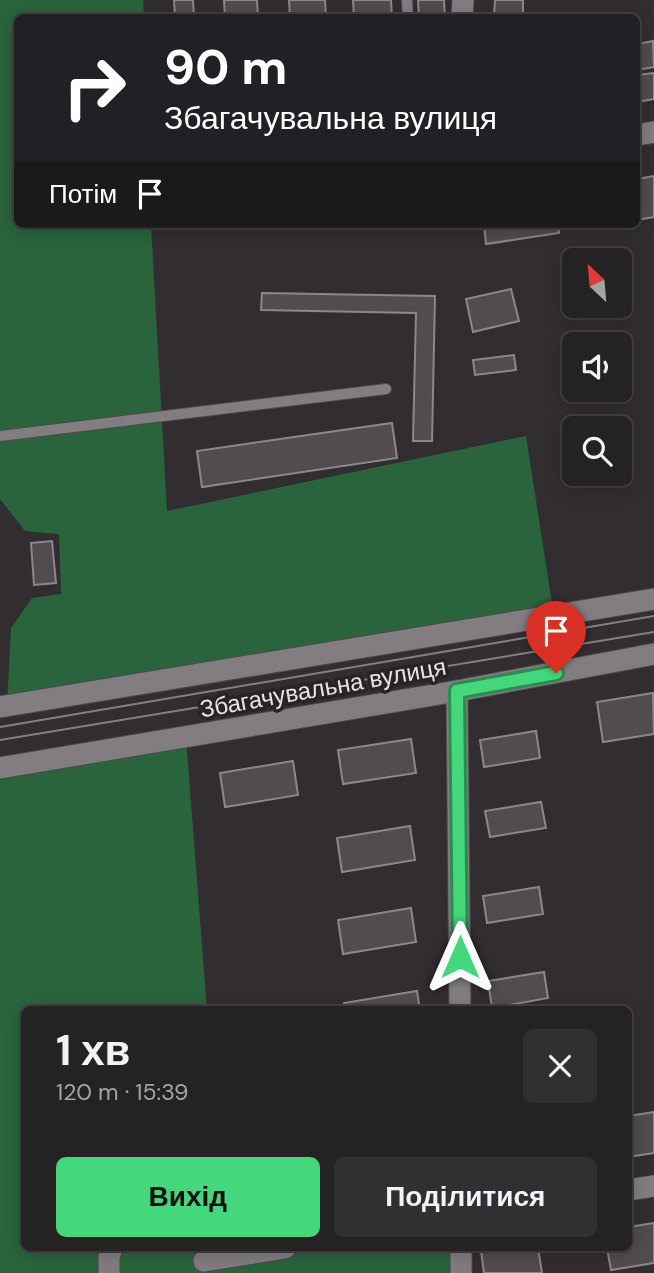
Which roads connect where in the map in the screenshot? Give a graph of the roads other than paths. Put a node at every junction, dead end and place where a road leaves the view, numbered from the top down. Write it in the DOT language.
graph roads {
  1 [pos="386,390"];
  2 [pos="0,436"];
  3 [pos="654,599"];
  4 [pos="654,654"];
  5 [pos="457,691"];
  6 [pos="0,707"];
  7 [pos="0,768"];
  8 [pos="460,1006"];
  9 [pos="654,1186"];
  10 [pos="632,1189"];
  11 [pos="111,1251"];
  12 [pos="266,1251"];
  13 [pos="461,1251"];
  14 [pos="202,1261"];
  15 [pos="109,1273"];
  16 [pos="461,1273"];
  1 -- 2 [label="lane"];
  3 -- 6 [label="street, Збагачувальна вулиця"];
  4 -- 5 [label="street, Збагачувальна вулиця"];
  5 -- 7 [label="street, Збагачувальна вулиця"];
  5 -- 8 [label="street"];
  9 -- 10 [label="street"];
  11 -- 15 [label="street"];
  12 -- 14 [label="street"];
  13 -- 16 [label="street"];
}
